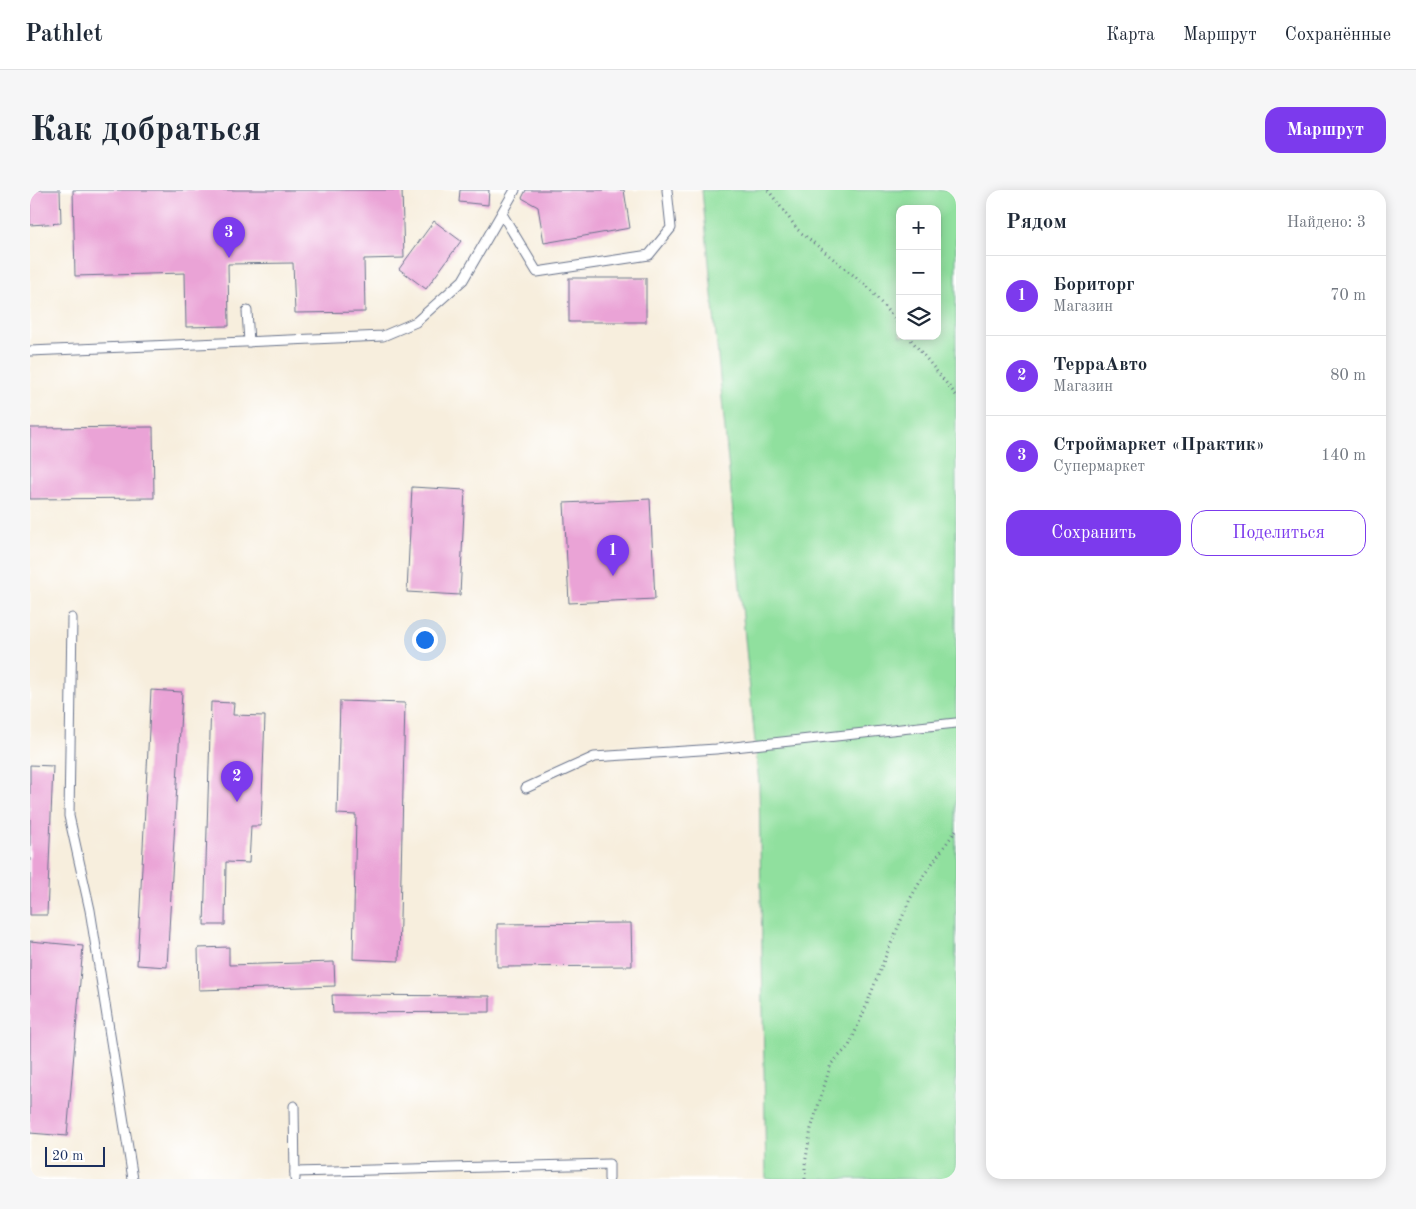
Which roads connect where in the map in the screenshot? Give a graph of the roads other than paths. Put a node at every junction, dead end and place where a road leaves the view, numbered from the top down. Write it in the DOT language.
graph roads {
  1 [pos="515,190"];
  2 [pos="667,190"];
  3 [pos="502,214"];
  4 [pos="247,311"];
  5 [pos="249,342"];
  6 [pos="30,351"];
  7 [pos="72,618"];
  8 [pos="956,723"];
  9 [pos="526,788"];
  10 [pos="294,1106"];
  11 [pos="295,1175"];
  12 [pos="133,1179"];
  13 [pos="609,1179"];
  1 -- 3 [label="lane"];
  2 -- 3 [label="lane"];
  3 -- 5 [label="lane"];
  4 -- 5 [label="lane"];
  5 -- 6 [label="lane"];
  7 -- 12 [label="lane"];
  8 -- 9 [label="lane"];
  10 -- 11 [label="lane"];
  11 -- 13 [label="lane"];
}
